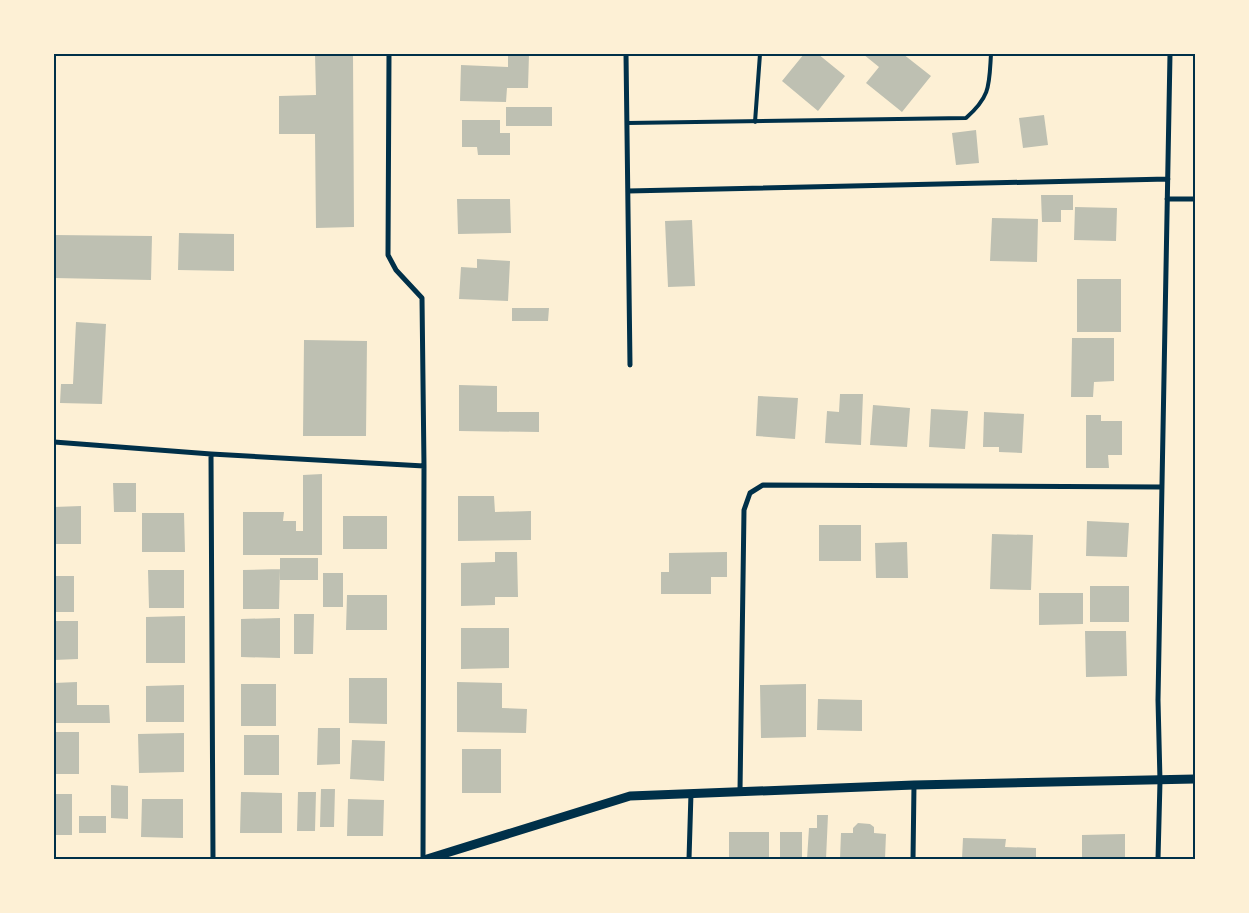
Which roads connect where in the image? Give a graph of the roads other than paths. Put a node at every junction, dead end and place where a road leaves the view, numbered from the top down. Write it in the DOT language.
graph roads {
  1 [pos="389,54"];
  2 [pos="626,54"];
  3 [pos="760,54"];
  4 [pos="992,54"];
  5 [pos="1170,54"];
  6 [pos="755,122"];
  7 [pos="627,124"];
  8 [pos="1168,180"];
  9 [pos="628,191"];
  10 [pos="1167,199"];
  11 [pos="1195,199"];
  12 [pos="630,365"];
  13 [pos="54,442"];
  14 [pos="211,454"];
  15 [pos="424,466"];
  16 [pos="1161,487"];
  17 [pos="1195,779"];
  18 [pos="1160,780"];
  19 [pos="914,785"];
  20 [pos="740,791"];
  21 [pos="691,793"];
  22 [pos="214,859"];
  23 [pos="423,859"];
  24 [pos="428,859"];
  25 [pos="689,859"];
  26 [pos="913,859"];
  27 [pos="1158,859"];
  1 -- 15 [label="street"];
  2 -- 7 [label="street"];
  3 -- 6 [label="lane"];
  4 -- 6 [label="lane"];
  5 -- 8 [label="street"];
  6 -- 7 [label="lane"];
  7 -- 9 [label="street"];
  8 -- 9 [label="street"];
  8 -- 10 [label="street"];
  9 -- 12 [label="street"];
  10 -- 11 [label="street"];
  10 -- 16 [label="street"];
  13 -- 14 [label="street"];
  14 -- 15 [label="street"];
  14 -- 22 [label="street"];
  15 -- 23 [label="street"];
  16 -- 18 [label="street"];
  16 -- 20 [label="street"];
  17 -- 18 [label="street"];
  18 -- 19 [label="street"];
  18 -- 27 [label="street"];
  19 -- 20 [label="street"];
  19 -- 26 [label="street"];
  20 -- 21 [label="street"];
  21 -- 24 [label="street"];
  21 -- 25 [label="street"];
}
